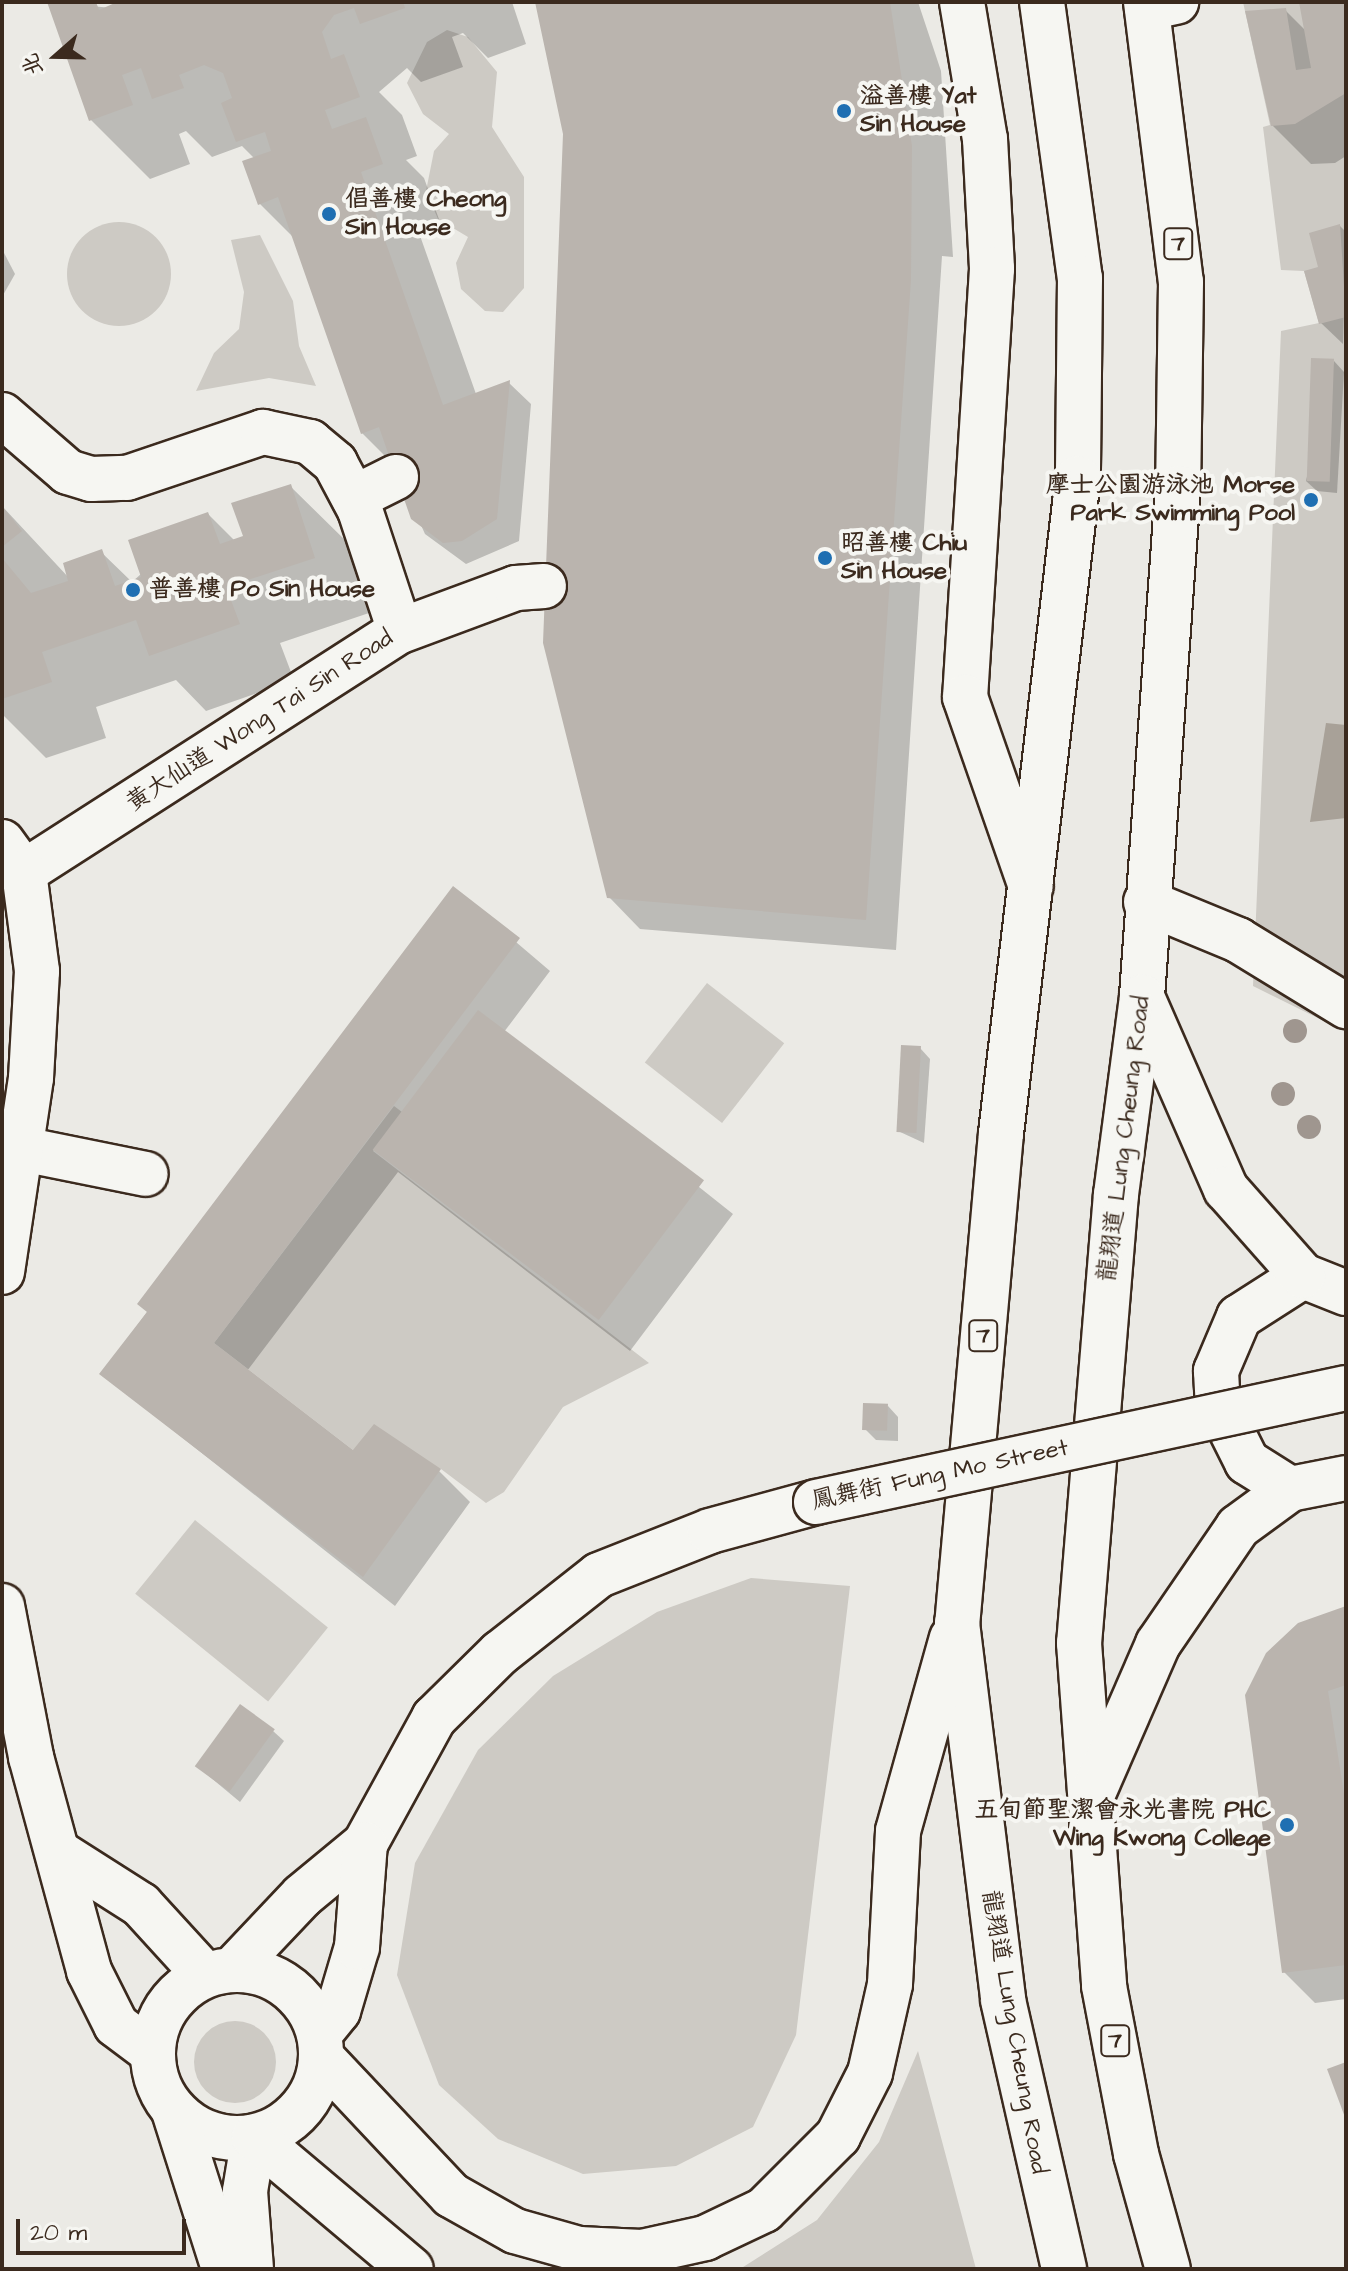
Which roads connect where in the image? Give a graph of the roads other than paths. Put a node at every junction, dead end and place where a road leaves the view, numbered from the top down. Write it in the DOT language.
graph roads {
  1 [pos="962,2"];
  2 [pos="1042,2"];
  3 [pos="1156,4"];
  4 [pos="2,415"];
  5 [pos="396,477"];
  6 [pos="354,498"];
  7 [pos="544,586"];
  8 [pos="400,631"];
  9 [pos="13,857"];
  10 [pos="1031,886"];
  11 [pos="1146,902"];
  12 [pos="1142,997"];
  13 [pos="1346,1006"];
  14 [pos="22,1149"];
  15 [pos="146,1174"];
  16 [pos="2,1272"];
  17 [pos="1303,1276"];
  18 [pos="1346,1293"];
  19 [pos="1346,1388"];
  20 [pos="1346,1415"];
  21 [pos="1346,1478"];
  22 [pos="1290,1489"];
  23 [pos="817,1514"];
  24 [pos="2,1606"];
  25 [pos="957,1623"];
  26 [pos="1087,1808"];
  27 [pos="365,1844"];
  28 [pos="61,1854"];
  29 [pos="219,1972"];
  30 [pos="322,2046"];
  31 [pos="152,2052"];
  32 [pos="174,2111"];
  33 [pos="254,2137"];
  34 [pos="224,2269"];
  35 [pos="251,2269"];
  36 [pos="411,2269"];
  37 [pos="1064,2269"];
  38 [pos="1168,2269"];
  1 -- 10 [label="main road, 龍翔道 Lung Cheung Road"];
  2 -- 10 [label="main road, 龍翔道 Lung Cheung Road / 7"];
  3 -- 11 [label="main road, 龍翔道 Lung Cheung Road / 7"];
  4 -- 6 [label="main road"];
  5 -- 6 [label="main road"];
  6 -- 8 [label="main road"];
  7 -- 8 [label="main road, 黃大仙道 Wong Tai Sin Road"];
  8 -- 9 [label="main road, 黃大仙道 Wong Tai Sin Road"];
  9 -- 14 [label="main road"];
  10 -- 25 [label="main road, 龍翔道 Lung Cheung Road / 7"];
  11 -- 12 [label="main road, 龍翔道 Lung Cheung Road / 7"];
  11 -- 13 [label="main road"];
  12 -- 17 [label="main road"];
  12 -- 26 [label="main road, 龍翔道 Lung Cheung Road / 7"];
  14 -- 15 [label="main road"];
  14 -- 16 [label="main road"];
  17 -- 18 [label="main road"];
  17 -- 22 [label="main road"];
  19 -- 23 [label="main road, 鳳舞街 Fung Mo Street, bridge"];
  20 -- 23 [label="main road, 鳳舞街 Fung Mo Street"];
  21 -- 22 [label="main road"];
  22 -- 26 [label="main road"];
  23 -- 27 [label="main road, 鳳舞街 Fung Mo Street"];
  24 -- 28 [label="main road"];
  25 -- 30 [label="main road"];
  25 -- 37 [label="main road, 龍翔道 Lung Cheung Road / 7"];
  26 -- 38 [label="main road, 龍翔道 Lung Cheung Road / 7"];
  27 -- 29 [label="main road, 鳳舞街 Fung Mo Street"];
  27 -- 30 [label="main road, 鳳舞街 Fung Mo Street"];
  28 -- 29 [label="main road"];
  28 -- 31 [label="main road"];
  29 -- 30 [label="main road"];
  29 -- 31 [label="main road"];
  30 -- 33 [label="main road"];
  31 -- 32 [label="main road"];
  32 -- 33 [label="main road"];
  32 -- 34 [label="main road"];
  33 -- 35 [label="main road"];
  33 -- 36 [label="main road"];
}
